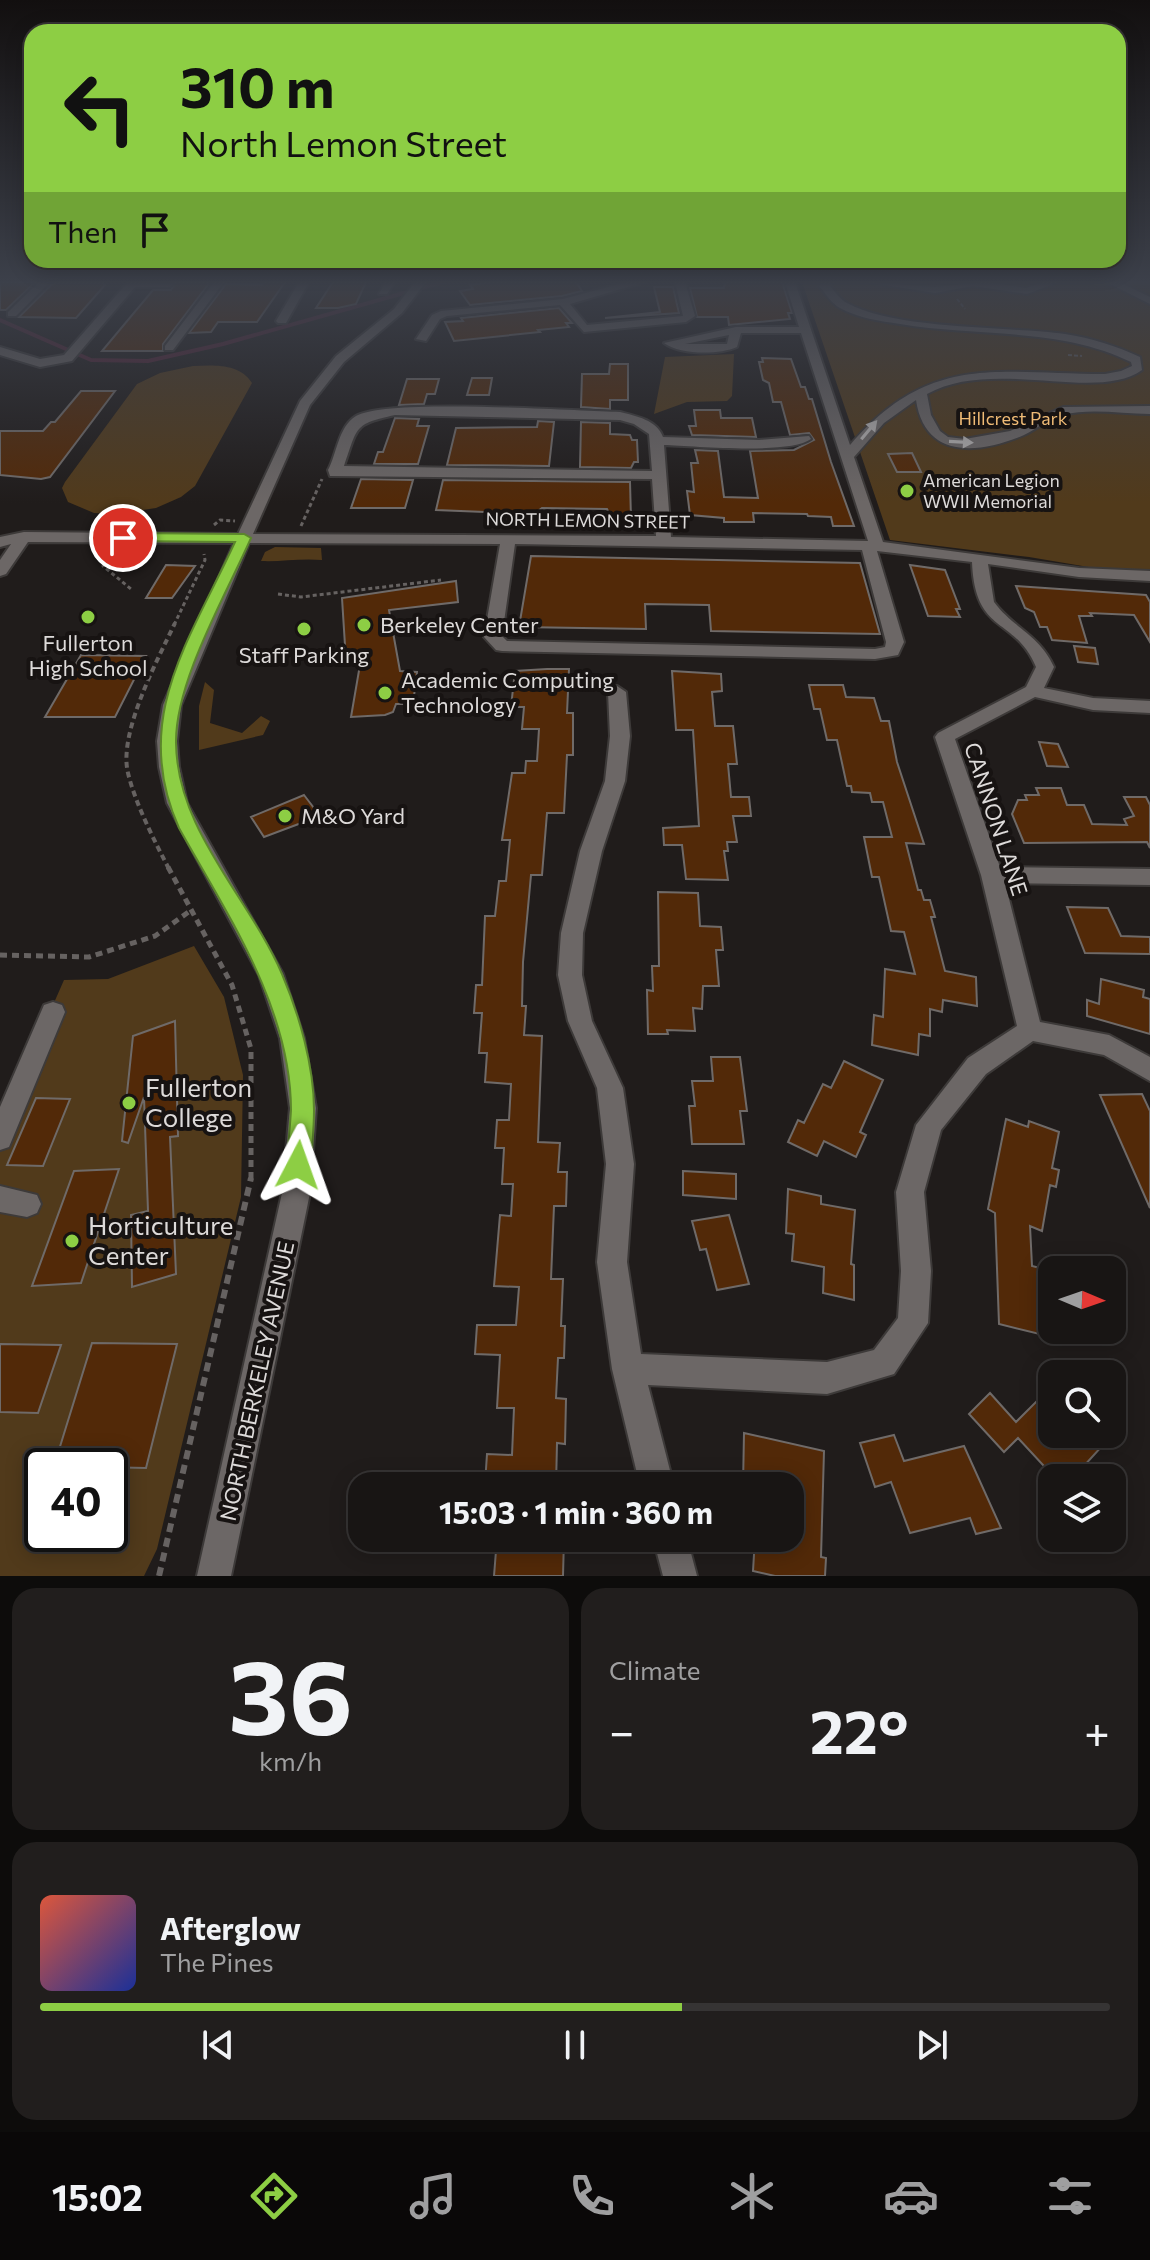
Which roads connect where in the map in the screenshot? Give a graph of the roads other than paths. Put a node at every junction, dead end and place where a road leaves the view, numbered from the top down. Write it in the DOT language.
graph roads {
  1 [pos="15,356"];
  2 [pos="68,356"];
  3 [pos="344,356"];
  4 [pos="813,356"];
  5 [pos="1129,356"];
  6 [pos="921,393"];
  7 [pos="896,405"];
  8 [pos="1150,410"];
  9 [pos="923,413"];
  10 [pos="804,439"];
  11 [pos="659,441"];
  12 [pos="846,458"];
  13 [pos="661,475"];
  14 [pos="0,532"];
  15 [pos="24,537"];
  16 [pos="244,538"];
  17 [pos="508,540"];
  18 [pos="0,542"];
  19 [pos="664,542"];
  20 [pos="873,546"];
  21 [pos="980,558"];
  22 [pos="0,571"];
  23 [pos="1150,576"];
  24 [pos="1033,691"];
  25 [pos="617,692"];
  26 [pos="1150,707"];
  27 [pos="992,875"];
  28 [pos="1150,877"];
  29 [pos="53,1012"];
  30 [pos="1030,1030"];
  31 [pos="1150,1070"];
  32 [pos="0,1138"];
  33 [pos="628,1369"];
  34 [pos="654,1472"];
  35 [pos="674,1552"];
  36 [pos="214,1576"];
  37 [pos="680,1576"];
  1 -- 2 [label="street"];
  3 -- 16 [label="street, NORTH BERKELEY AVENUE"];
  4 -- 12 [label="street"];
  5 -- 6 [label="street"];
  6 -- 7 [label="street"];
  6 -- 9 [label="street"];
  7 -- 9 [label="street"];
  12 -- 7 [label="street, one-way"];
  9 -- 8 [label="street, one-way"];
  10 -- 11 [label="street"];
  11 -- 13 [label="street"];
  11 -- 13 [label="street"];
  12 -- 20 [label="street"];
  13 -- 19 [label="street"];
  14 -- 15 [label="street, NORTH LEMON STREET"];
  15 -- 16 [label="street, NORTH LEMON STREET"];
  15 -- 18 [label="street, NORTH LEMON STREET"];
  15 -- 22 [label="street"];
  16 -- 17 [label="street, NORTH LEMON STREET"];
  16 -- 36 [label="street, NORTH BERKELEY AVENUE"];
  17 -- 19 [label="street, NORTH LEMON STREET"];
  17 -- 20 [label="street"];
  19 -- 20 [label="street, NORTH LEMON STREET"];
  20 -- 21 [label="street, NORTH LEMON STREET"];
  21 -- 23 [label="street, NORTH LEMON STREET"];
  21 -- 24 [label="street"];
  24 -- 26 [label="street"];
  24 -- 27 [label="street, CANNON LANE"];
  25 -- 33 [label="street"];
  27 -- 28 [label="street"];
  27 -- 30 [label="street, CANNON LANE"];
  29 -- 32 [label="street"];
  30 -- 31 [label="street"];
  30 -- 33 [label="street"];
  33 -- 34 [label="street"];
  35 -- 37 [label="street"];
}
